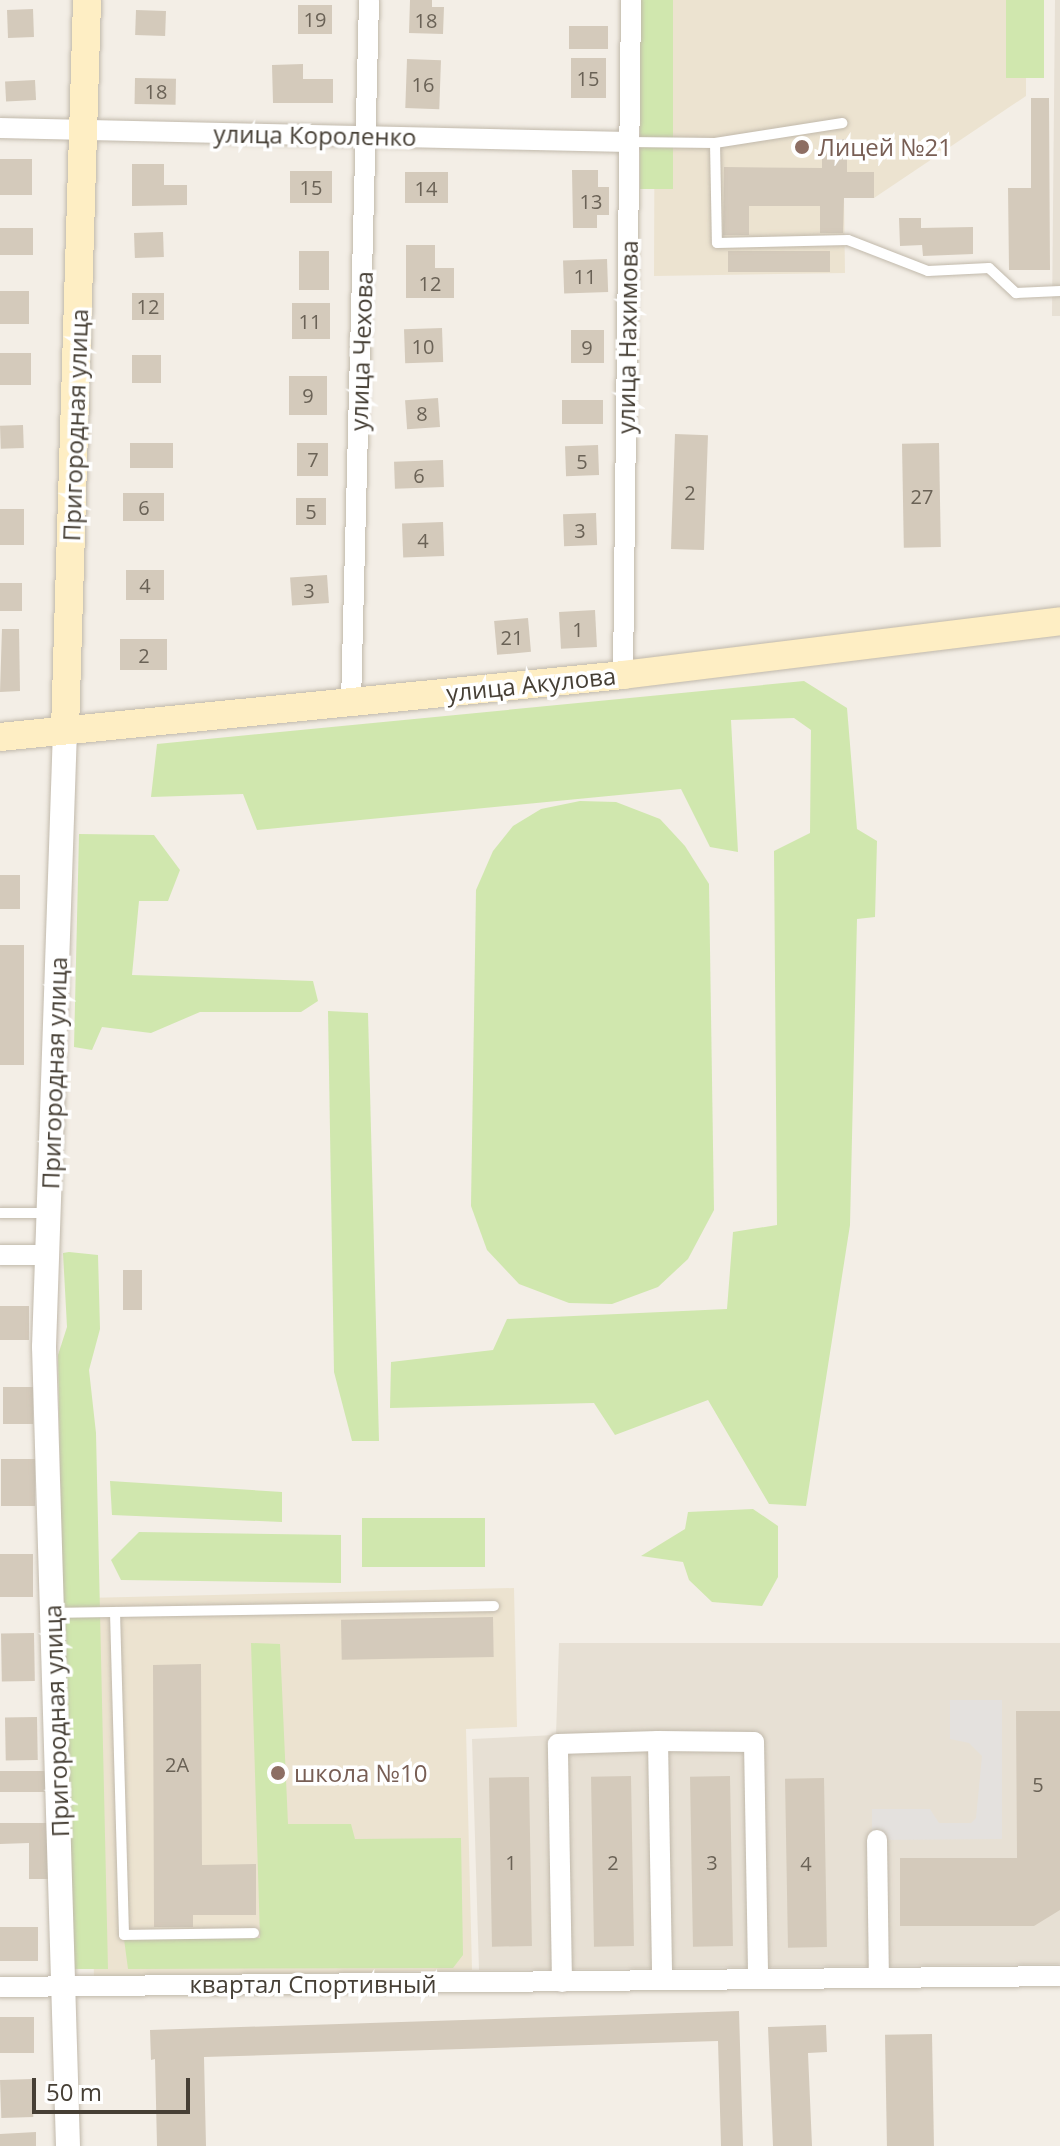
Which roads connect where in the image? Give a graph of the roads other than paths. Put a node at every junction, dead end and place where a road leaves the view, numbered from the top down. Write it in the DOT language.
graph roads {
  1 [pos="87,0"];
  2 [pos="369,0"];
  3 [pos="631,0"];
  4 [pos="842,123"];
  5 [pos="0,128"];
  6 [pos="84,129"];
  7 [pos="366,137"];
  8 [pos="629,142"];
  9 [pos="715,143"];
  10 [pos="1060,291"];
  11 [pos="1060,621"];
  12 [pos="623,675"];
  13 [pos="351,703"];
  14 [pos="65,730"];
  15 [pos="0,737"];
  16 [pos="0,1213"];
  17 [pos="49,1213"];
  18 [pos="0,1255"];
  19 [pos="48,1255"];
  20 [pos="494,1606"];
  21 [pos="115,1612"];
  22 [pos="53,1613"];
  23 [pos="658,1741"];
  24 [pos="877,1840"];
  25 [pos="254,1933"];
  26 [pos="1060,1976"];
  27 [pos="879,1977"];
  28 [pos="662,1978"];
  29 [pos="758,1978"];
  30 [pos="562,1982"];
  31 [pos="64,1986"];
  32 [pos="0,1987"];
  33 [pos="68,2146"];
  1 -- 6 [label="main road, Пригородная улица"];
  2 -- 7 [label="street, улица Чехова"];
  3 -- 8 [label="street, улица Нахимова"];
  4 -- 9 [label="lane"];
  5 -- 6 [label="street, улица Короленко"];
  6 -- 7 [label="street, улица Короленко"];
  6 -- 14 [label="main road, Пригородная улица"];
  7 -- 8 [label="street, улица Короленко"];
  7 -- 13 [label="street, улица Чехова"];
  8 -- 9 [label="lane"];
  8 -- 12 [label="street, улица Нахимова"];
  9 -- 10 [label="lane"];
  11 -- 12 [label="main road, улица Акулова"];
  12 -- 13 [label="main road, улица Акулова"];
  13 -- 14 [label="main road, улица Акулова"];
  14 -- 15 [label="main road, улица Акулова"];
  14 -- 17 [label="street, Пригородная улица"];
  16 -- 17 [label="lane"];
  17 -- 19 [label="street, Пригородная улица"];
  18 -- 19 [label="street"];
  19 -- 22 [label="street, Пригородная улица"];
  20 -- 21 [label="lane"];
  21 -- 22 [label="lane"];
  21 -- 25 [label="lane"];
  22 -- 31 [label="street, Пригородная улица"];
  23 -- 28 [label="street"];
  23 -- 29 [label="street"];
  23 -- 30 [label="street"];
  24 -- 27 [label="street"];
  26 -- 27 [label="street, квартал Спортивный"];
  27 -- 29 [label="street, квартал Спортивный"];
  28 -- 29 [label="street, квартал Спортивный"];
  28 -- 30 [label="street, квартал Спортивный"];
  30 -- 31 [label="street, квартал Спортивный"];
  31 -- 32 [label="street, квартал Спортивный"];
  31 -- 33 [label="street, Пригородная улица"];
}
